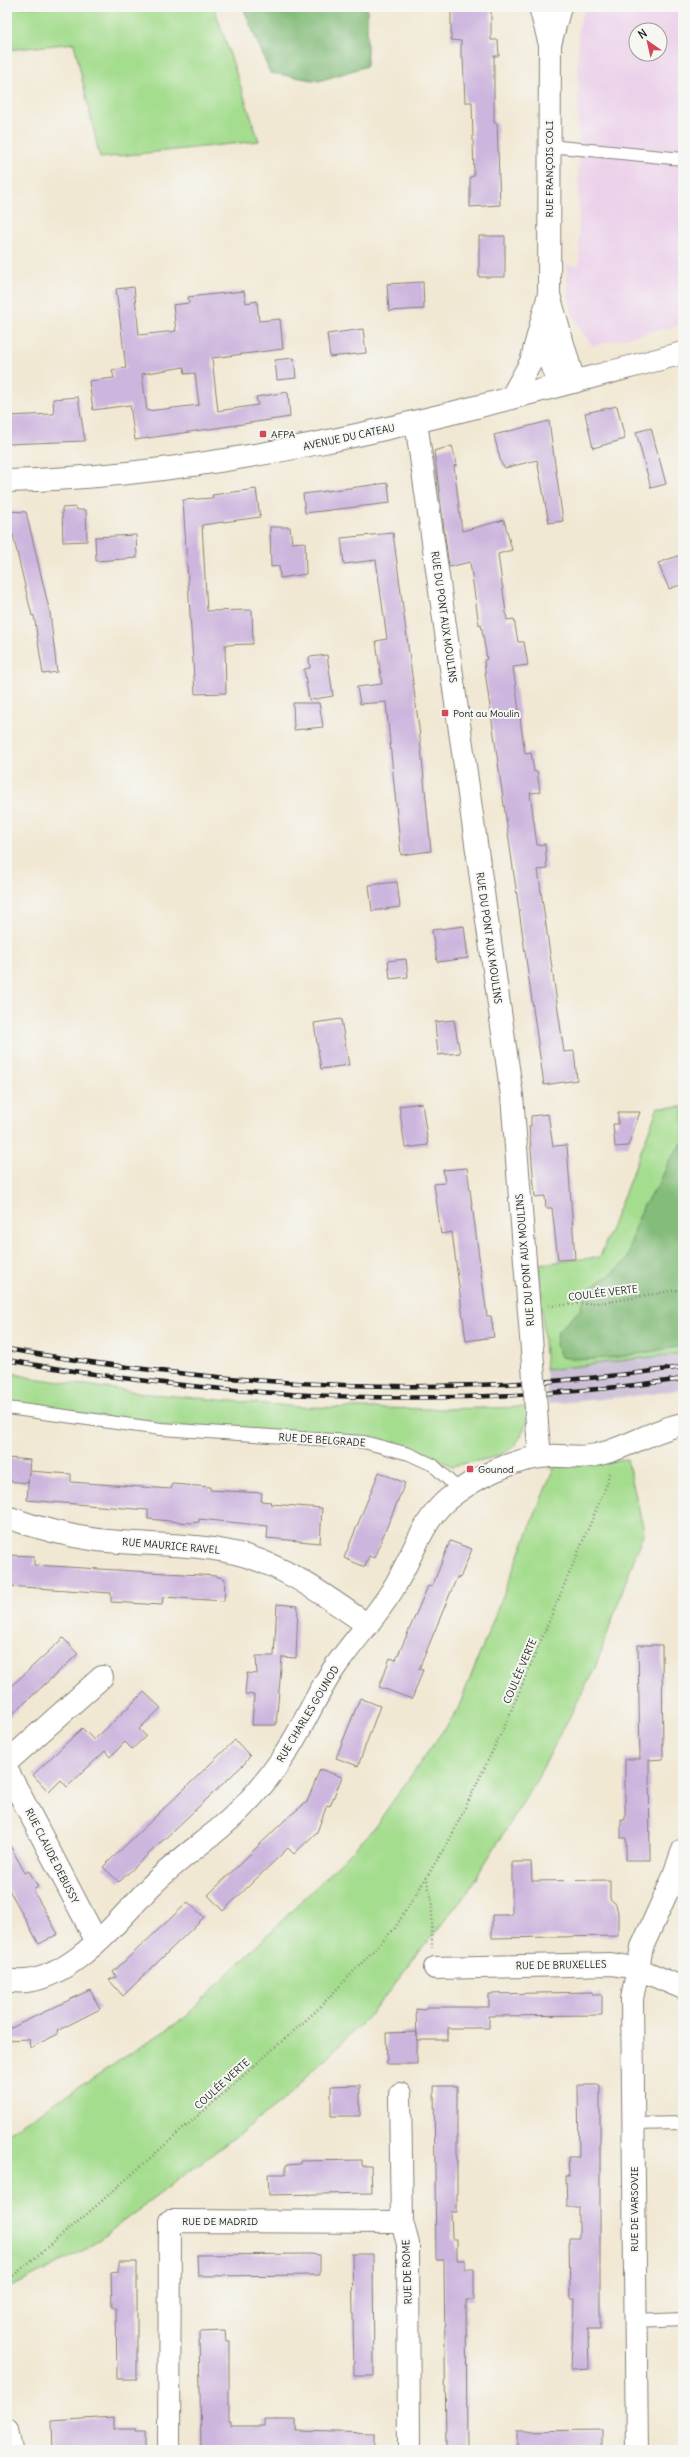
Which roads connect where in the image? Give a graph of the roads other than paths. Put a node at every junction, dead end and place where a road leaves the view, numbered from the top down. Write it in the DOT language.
graph roads {
  1 [pos="540,7"];
  2 [pos="560,7"];
  3 [pos="550,44"];
  4 [pos="549,146"];
  5 [pos="683,159"];
  6 [pos="549,294"];
  7 [pos="542,328"];
  8 [pos="683,353"];
  9 [pos="567,384"];
  10 [pos="511,398"];
  11 [pos="416,422"];
  12 [pos="7,481"];
  13 [pos="7,1408"];
  14 [pos="683,1424"];
  15 [pos="540,1457"];
  16 [pos="459,1490"];
  17 [pos="7,1517"];
  18 [pos="368,1625"];
  19 [pos="102,1677"];
  20 [pos="7,1762"];
  21 [pos="7,1770"];
  22 [pos="683,1850"];
  23 [pos="98,1942"];
  24 [pos="435,1968"];
  25 [pos="636,1968"];
  26 [pos="7,1980"];
  27 [pos="683,1988"];
  28 [pos="400,2094"];
  29 [pos="683,2123"];
  30 [pos="633,2124"];
  31 [pos="402,2222"];
  32 [pos="683,2319"];
  33 [pos="635,2321"];
  34 [pos="7,2430"];
  35 [pos="11,2450"];
  36 [pos="169,2450"];
  37 [pos="409,2450"];
  38 [pos="637,2450"];
  1 -- 3 [label="street, RUE FRANÇOIS COLI"];
  2 -- 3 [label="street, RUE FRANÇOIS COLI"];
  3 -- 4 [label="street, RUE FRANÇOIS COLI"];
  4 -- 5 [label="lane"];
  4 -- 6 [label="street, RUE FRANÇOIS COLI"];
  6 -- 7 [label="street, RUE FRANÇOIS COLI"];
  6 -- 9 [label="street, RUE FRANÇOIS COLI"];
  7 -- 9 [label="street, RUE FRANÇOIS COLI"];
  7 -- 10 [label="street, RUE FRANÇOIS COLI"];
  8 -- 9 [label="street, AVENUE DU CATEAU"];
  9 -- 10 [label="street, AVENUE DU CATEAU"];
  10 -- 11 [label="street, AVENUE DU CATEAU"];
  11 -- 12 [label="street, AVENUE DU CATEAU"];
  11 -- 15 [label="street, RUE DU PONT AUX MOULINS, bridge"];
  13 -- 16 [label="lane, RUE DE BELGRADE"];
  14 -- 15 [label="street"];
  15 -- 16 [label="street"];
  16 -- 18 [label="street, RUE CHARLES GOUNOD"];
  17 -- 18 [label="street, RUE MAURICE RAVEL"];
  18 -- 23 [label="street, RUE CHARLES GOUNOD"];
  19 -- 20 [label="street"];
  21 -- 23 [label="street, RUE CLAUDE DEBUSSY"];
  22 -- 25 [label="street, RUE DE VARSOVIE"];
  23 -- 26 [label="street, RUE CHARLES GOUNOD"];
  24 -- 25 [label="street, RUE DE BRUXELLES"];
  25 -- 27 [label="street, RUE DE BRUXELLES"];
  25 -- 30 [label="street, RUE DE VARSOVIE"];
  28 -- 31 [label="street, RUE DE ROME"];
  29 -- 30 [label="lane"];
  30 -- 33 [label="street, RUE DE VARSOVIE"];
  31 -- 36 [label="street, RUE DE MADRID"];
  31 -- 37 [label="street, RUE DE ROME"];
  32 -- 33 [label="lane"];
  33 -- 38 [label="street, RUE DE VARSOVIE"];
  34 -- 35 [label="street"];
}
